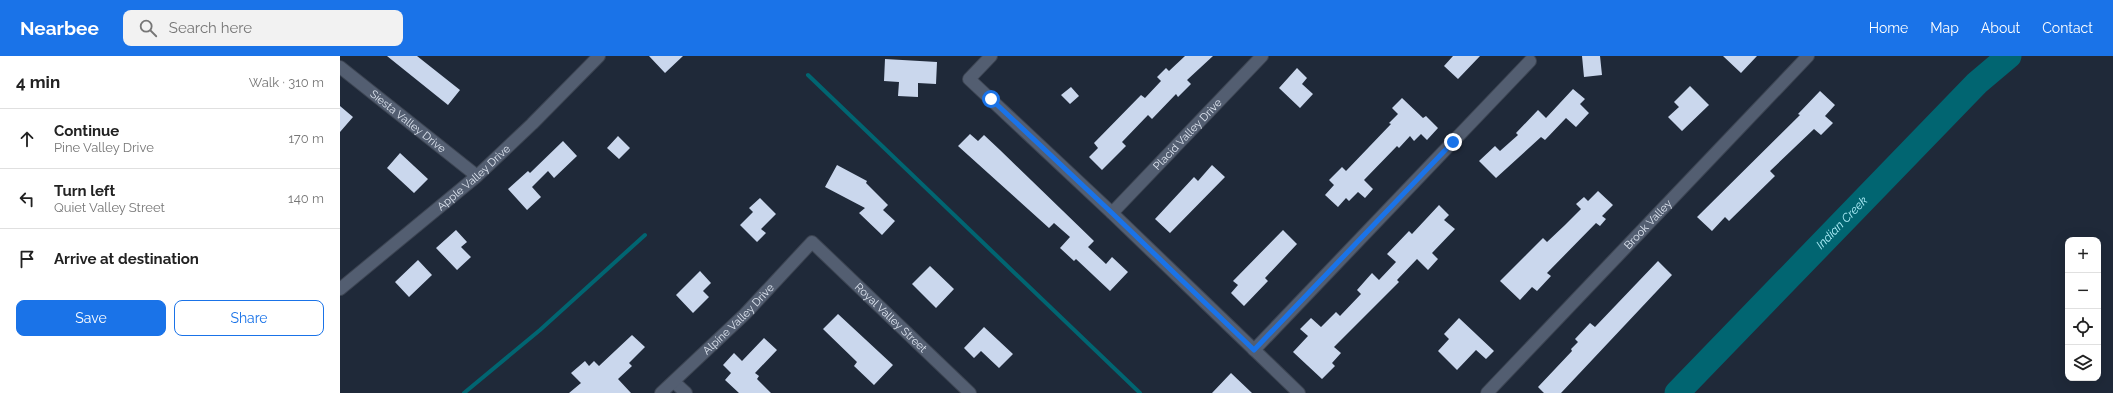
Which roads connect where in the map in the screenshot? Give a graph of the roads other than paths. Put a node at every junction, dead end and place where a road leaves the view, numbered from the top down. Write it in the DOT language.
graph roads {
  1 [pos="599,56"];
  2 [pos="991,56"];
  3 [pos="1262,56"];
  4 [pos="1807,56"];
  5 [pos="1530,62"];
  6 [pos="340,66"];
  7 [pos="477,176"];
  8 [pos="1112,213"];
  9 [pos="812,242"];
  10 [pos="340,289"];
  11 [pos="1254,350"];
  12 [pos="674,382"];
  13 [pos="661,393"];
  14 [pos="686,393"];
  15 [pos="970,393"];
  16 [pos="1299,393"];
  17 [pos="1487,393"];
  1 -- 7 [label="street, Apple Valley Drive"];
  2 -- 8 [label="street"];
  3 -- 8 [label="street, Placid Valley Drive"];
  4 -- 17 [label="street, Brook Valley"];
  5 -- 11 [label="street"];
  6 -- 7 [label="street, Siesta Valley Drive"];
  7 -- 10 [label="street, Apple Valley Drive"];
  8 -- 11 [label="street"];
  9 -- 12 [label="street, Alpine Valley Drive"];
  9 -- 15 [label="street, Royal Valley Street"];
  11 -- 16 [label="street"];
  12 -- 13 [label="street, Alpine Valley Drive"];
  12 -- 14 [label="street"];
}
